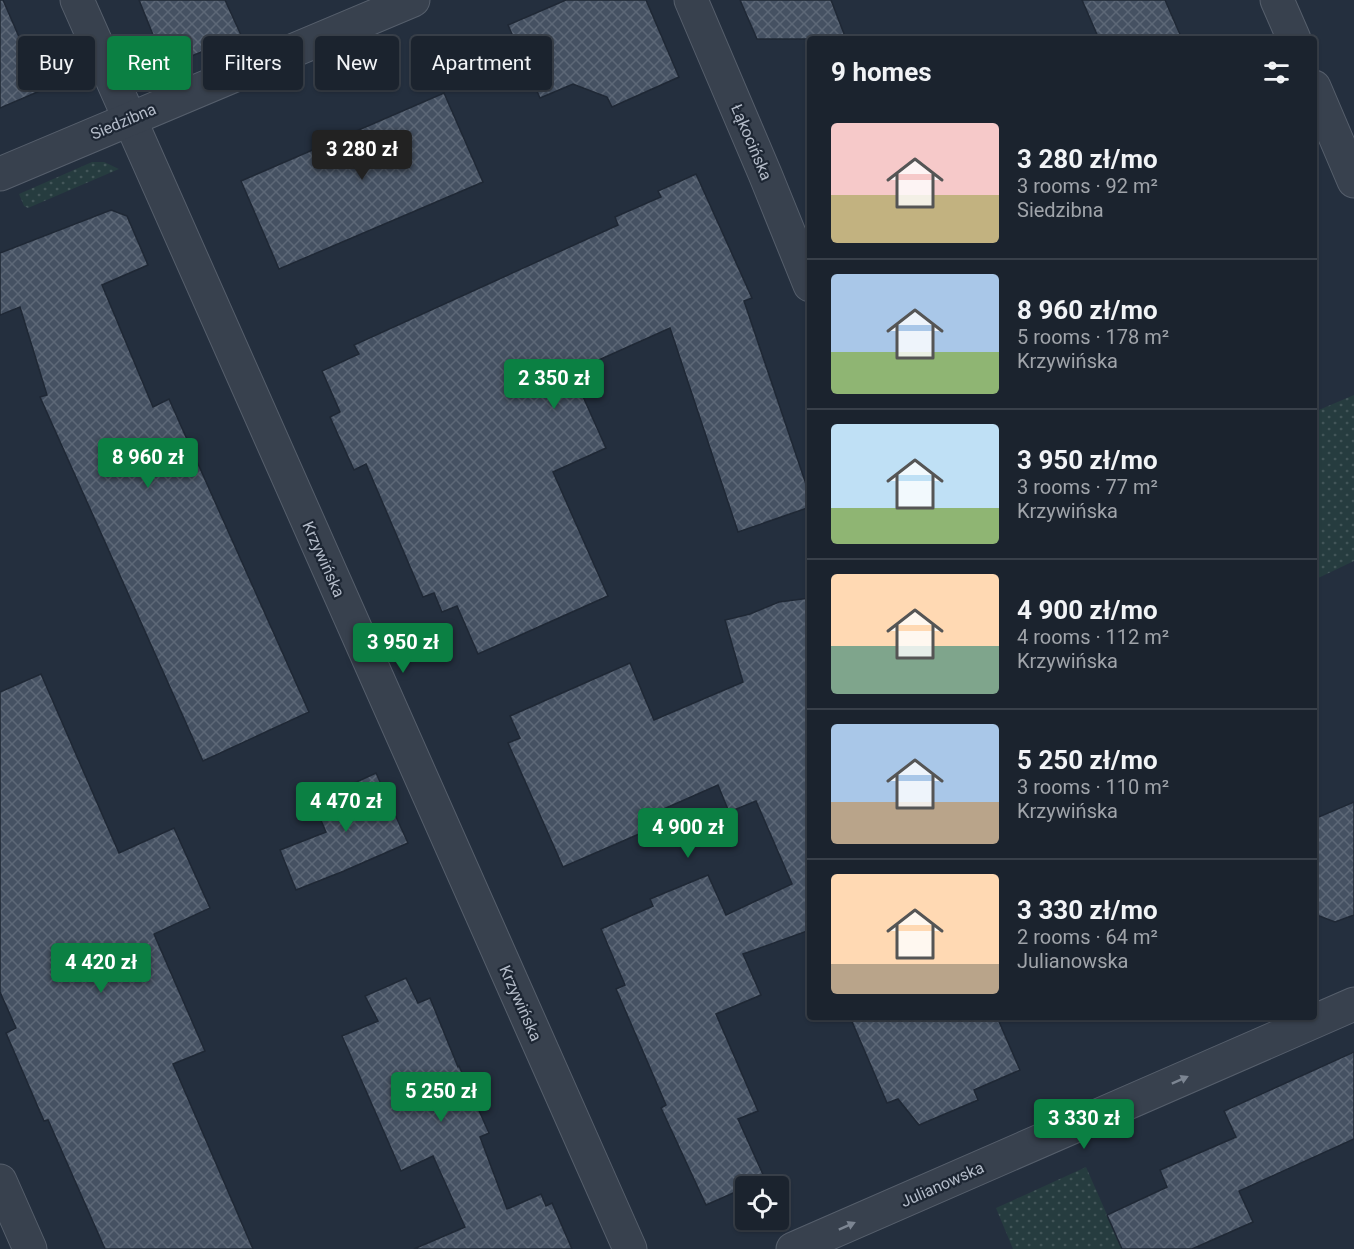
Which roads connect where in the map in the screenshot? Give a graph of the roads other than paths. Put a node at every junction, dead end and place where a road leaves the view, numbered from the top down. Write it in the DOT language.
graph roads {
  1 [pos="77,0"];
  2 [pos="413,0"];
  3 [pos="691,0"];
  4 [pos="1277,0"];
  5 [pos="1293,36"];
  6 [pos="1317,94"];
  7 [pos="129,119"];
  8 [pos="0,174"];
  9 [pos="1354,181"];
  10 [pos="807,278"];
  11 [pos="1354,1004"];
  12 [pos="0,1181"];
  13 [pos="30,1249"];
  14 [pos="630,1249"];
  15 [pos="793,1249"];
  1 -- 7 [label="street, Krzywińska"];
  2 -- 7 [label="street, Siedzibna"];
  3 -- 10 [label="street, Łąkocińska"];
  4 -- 5 [label="street"];
  6 -- 9 [label="street"];
  7 -- 8 [label="street, Siedzibna"];
  7 -- 14 [label="street, Krzywińska"];
  15 -- 11 [label="street, Julianowska, one-way"];
  12 -- 13 [label="street"];
}
